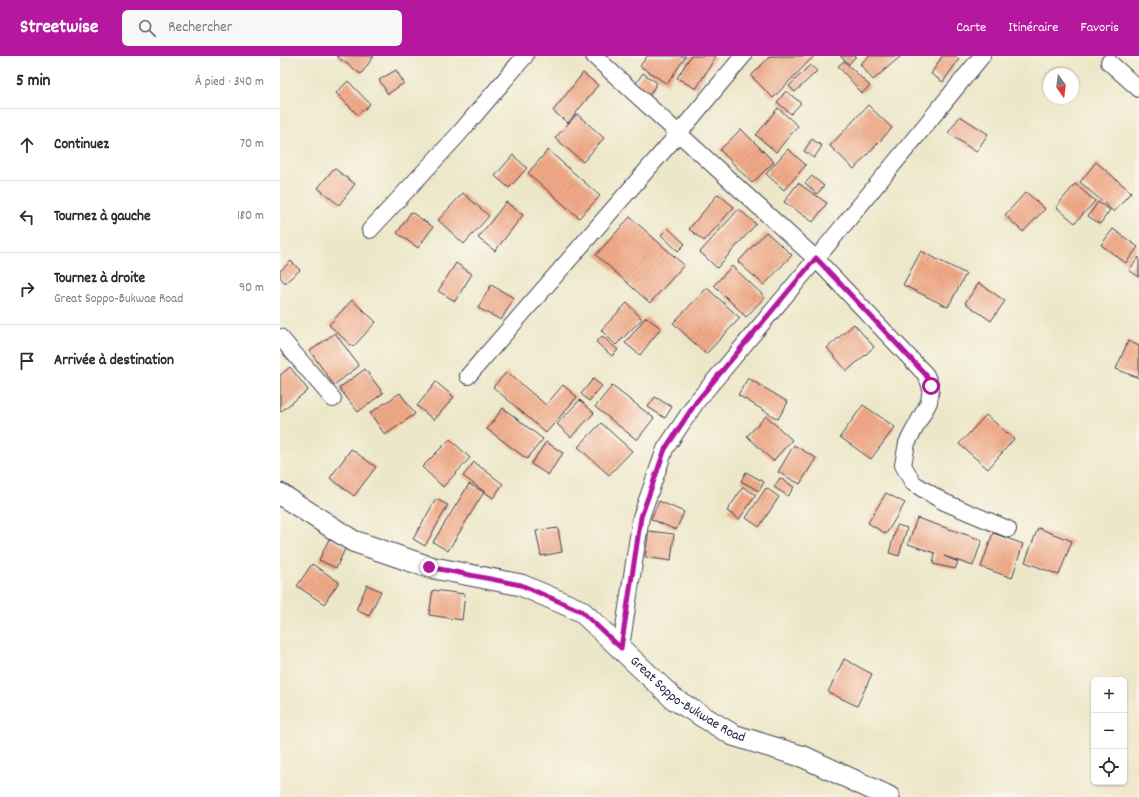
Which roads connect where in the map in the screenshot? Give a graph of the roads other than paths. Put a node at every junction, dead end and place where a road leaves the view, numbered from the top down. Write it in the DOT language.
graph roads {
  1 [pos="525,56"];
  2 [pos="594,56"];
  3 [pos="744,56"];
  4 [pos="982,56"];
  5 [pos="1110,58"];
  6 [pos="1139,89"];
  7 [pos="679,133"];
  8 [pos="370,230"];
  9 [pos="816,258"];
  10 [pos="280,337"];
  11 [pos="468,376"];
  12 [pos="333,399"];
  13 [pos="280,494"];
  14 [pos="1008,529"];
  15 [pos="621,648"];
  16 [pos="889,797"];
  1 -- 8 [label="street"];
  2 -- 7 [label="street"];
  3 -- 7 [label="street"];
  4 -- 9 [label="street"];
  5 -- 6 [label="street"];
  7 -- 9 [label="street"];
  7 -- 11 [label="street"];
  9 -- 14 [label="street"];
  9 -- 15 [label="street"];
  10 -- 12 [label="street"];
  13 -- 15 [label="street, Great Soppo-Bukwae Road"];
  15 -- 16 [label="street, Great Soppo-Bukwae Road"];
}
